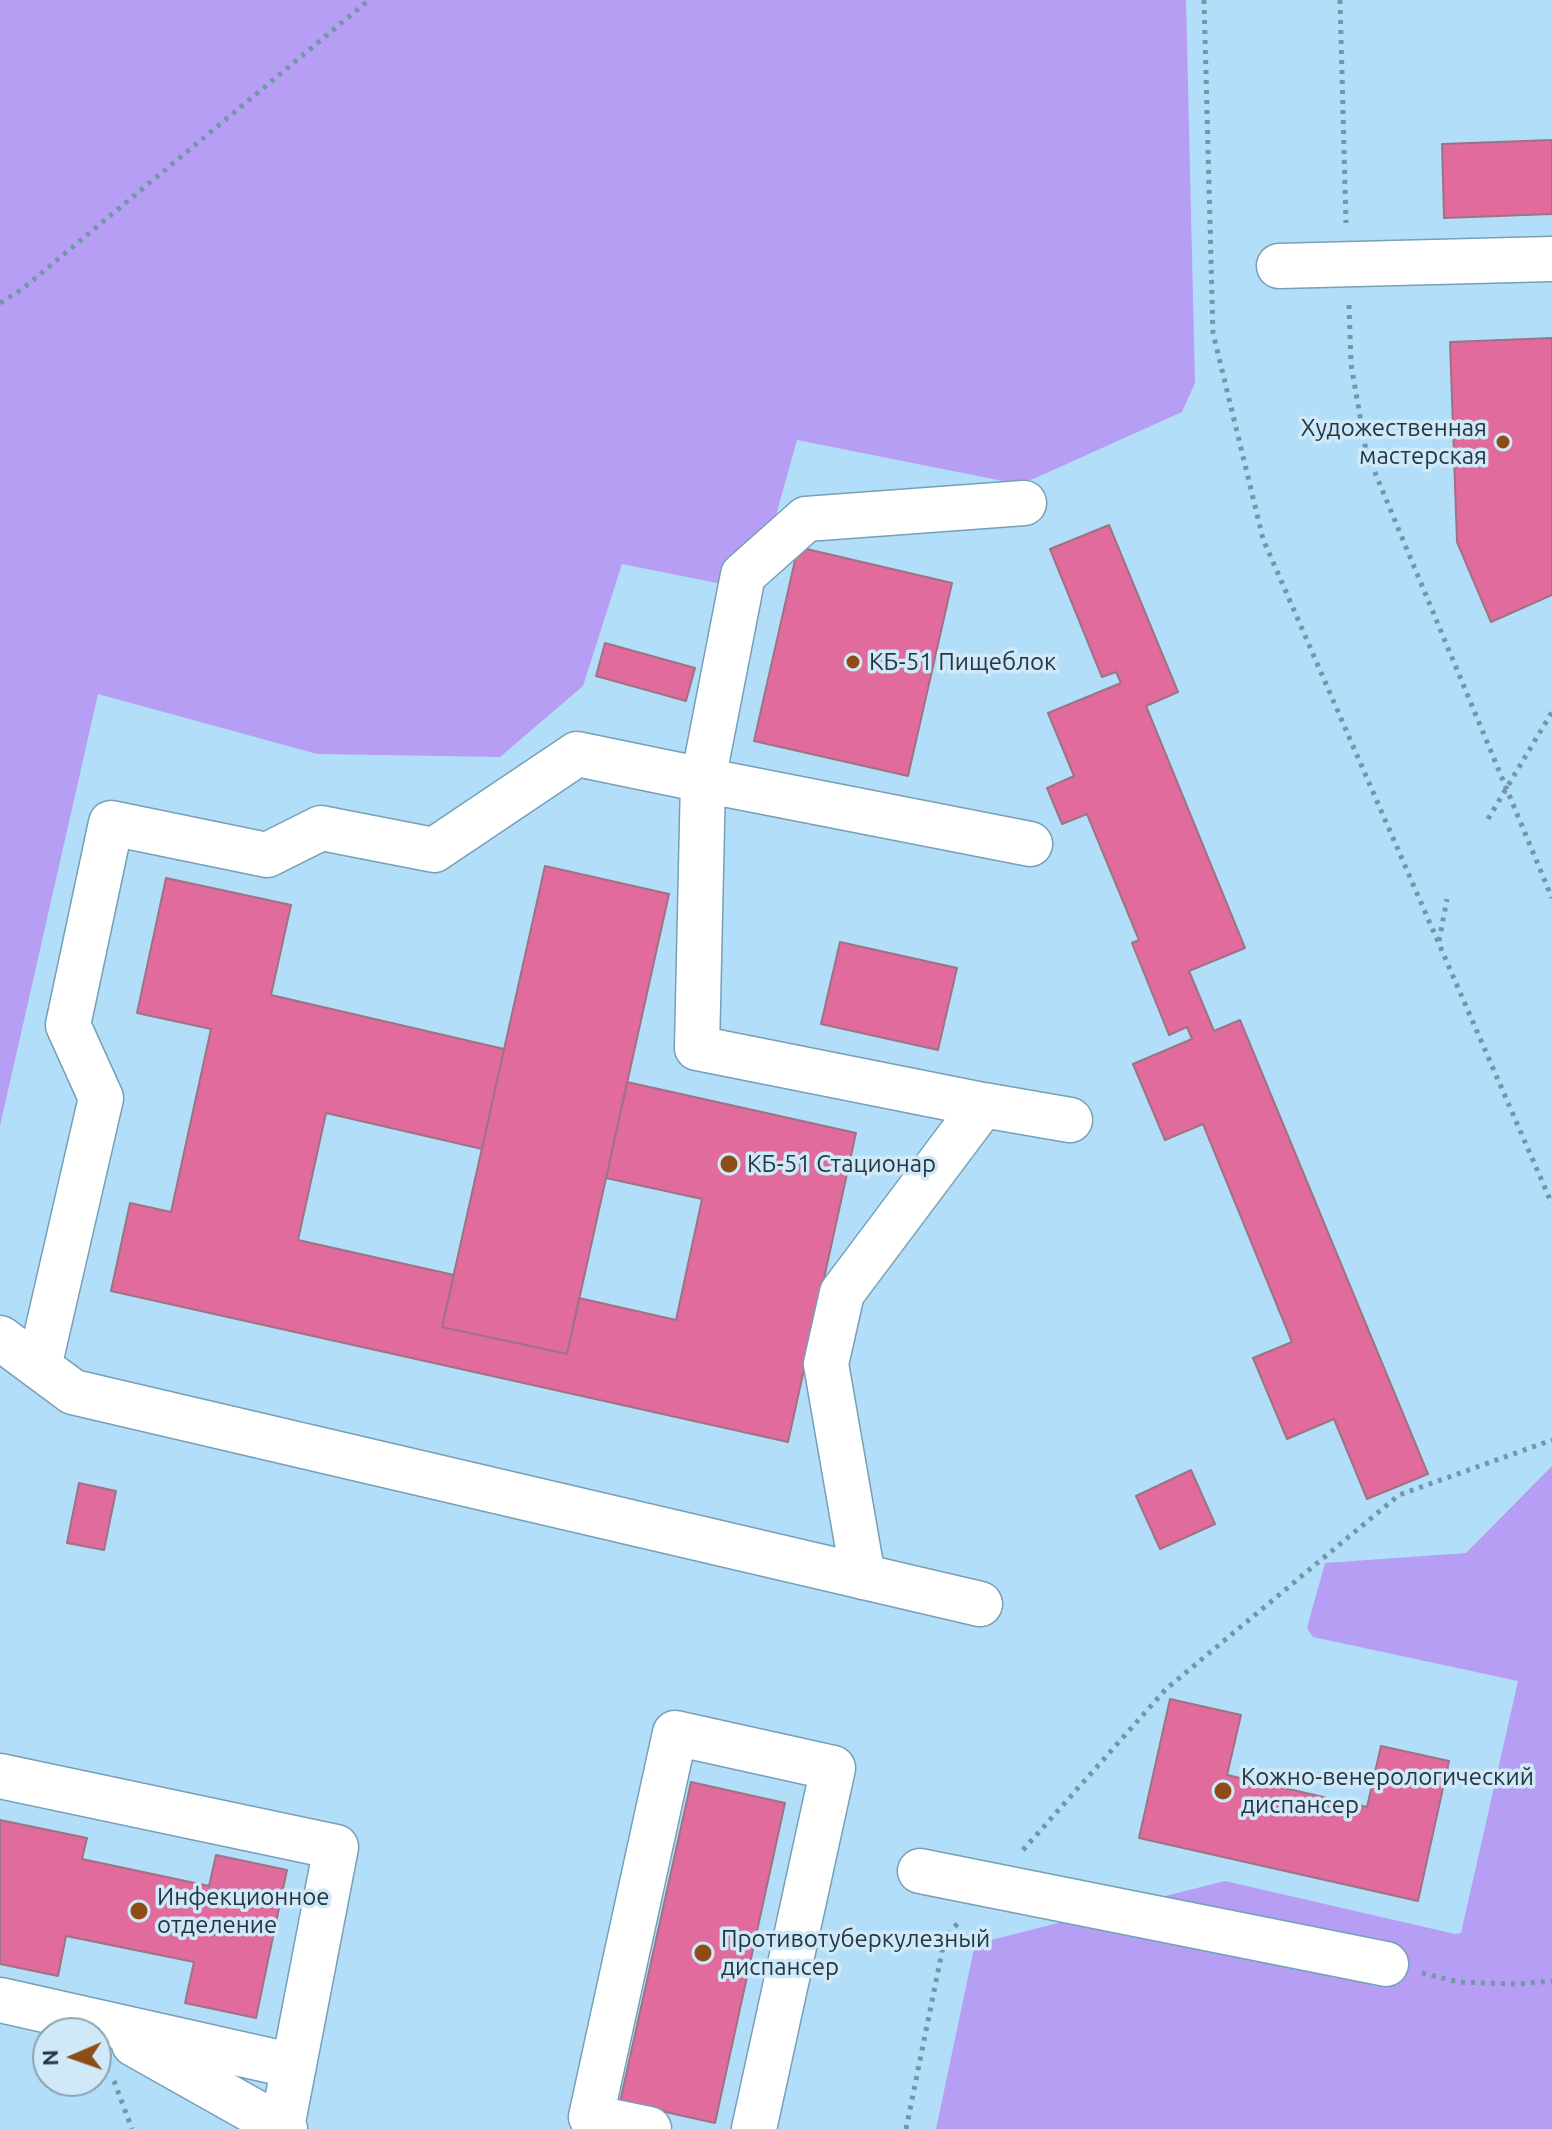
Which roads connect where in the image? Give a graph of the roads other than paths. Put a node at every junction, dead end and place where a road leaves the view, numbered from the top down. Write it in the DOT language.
graph roads {
  1 [pos="1552,259"];
  2 [pos="1279,266"];
  3 [pos="1024,503"];
  4 [pos="703,780"];
  5 [pos="1030,844"];
  6 [pos="983,1105"];
  7 [pos="1070,1120"];
  8 [pos="0,1338"];
  9 [pos="39,1367"];
  10 [pos="863,1577"];
  11 [pos="980,1604"];
  12 [pos="0,1776"];
  13 [pos="920,1871"];
  14 [pos="1386,1964"];
  15 [pos="0,2000"];
  16 [pos="74,2017"];
  17 [pos="112,2025"];
  18 [pos="112,2032"];
  19 [pos="294,2066"];
  20 [pos="284,2128"];
  21 [pos="649,2129"];
  22 [pos="754,2129"];
  1 -- 2 [label="street"];
  3 -- 4 [label="street"];
  4 -- 5 [label="street"];
  4 -- 6 [label="street"];
  4 -- 9 [label="street"];
  6 -- 7 [label="street"];
  6 -- 10 [label="street"];
  8 -- 9 [label="street"];
  9 -- 10 [label="street"];
  10 -- 11 [label="street"];
  12 -- 19 [label="street"];
  13 -- 14 [label="street"];
  15 -- 16 [label="street"];
  17 -- 19 [label="street"];
  18 -- 20 [label="street"];
  19 -- 20 [label="street"];
  21 -- 22 [label="street"];
}
